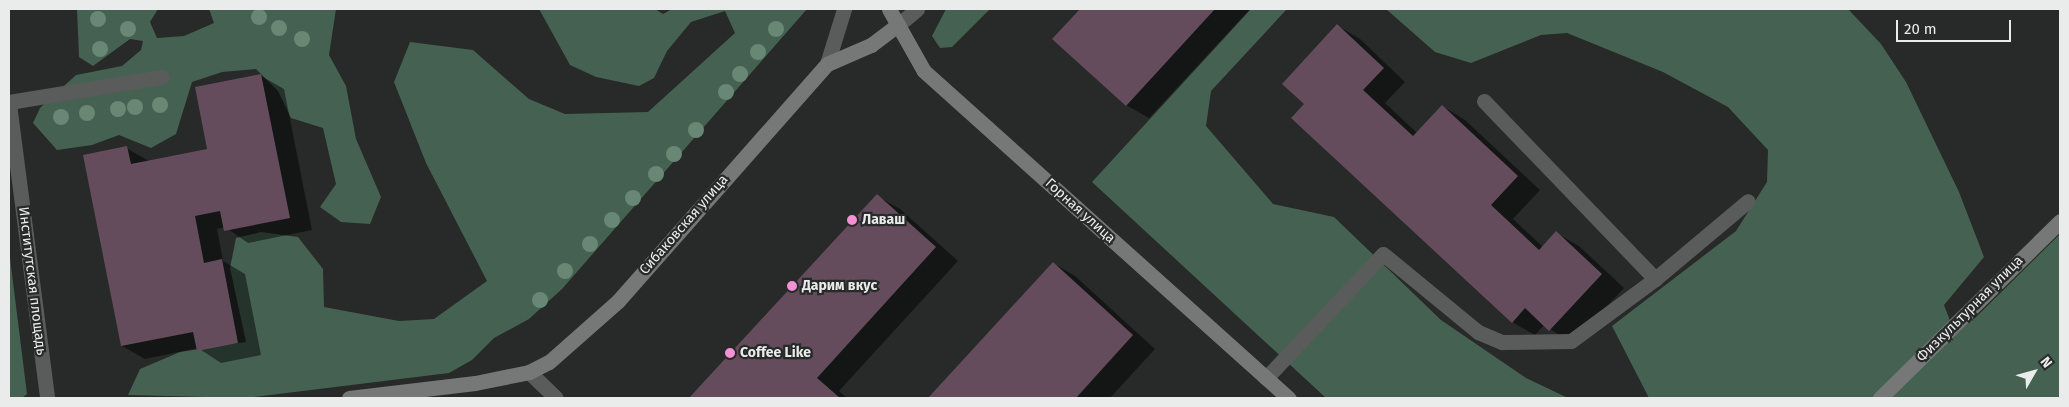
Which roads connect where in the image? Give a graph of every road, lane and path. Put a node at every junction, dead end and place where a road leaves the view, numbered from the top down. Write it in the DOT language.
graph roads {
  1 [pos="844,9"];
  2 [pos="890,9"];
  3 [pos="917,9"];
  4 [pos="898,25"];
  5 [pos="827,64"];
  6 [pos="162,77"];
  7 [pos="1484,101"];
  8 [pos="9,103"];
  9 [pos="1748,201"];
  10 [pos="2060,221"];
  11 [pos="1656,279"];
  12 [pos="529,372"];
  13 [pos="1266,378"];
  14 [pos="48,398"];
  15 [pos="349,398"];
  16 [pos="556,398"];
  17 [pos="1289,398"];
  18 [pos="1880,398"];
  1 -- 5 [label="street, Сибаковская улица"];
  2 -- 4 [label="street, Горная улица"];
  3 -- 4 [label="street, Сибаковская улица"];
  4 -- 5 [label="street, Сибаковская улица"];
  4 -- 13 [label="street, Горная улица"];
  5 -- 12 [label="street, Сибаковская улица"];
  6 -- 8 [label="street"];
  7 -- 11 [label="street"];
  8 -- 14 [label="street, Институтская площадь"];
  9 -- 11 [label="street"];
  10 -- 18 [label="street, Физкультурная улица"];
  11 -- 13 [label="street"];
  12 -- 15 [label="street, Сибаковская улица"];
  12 -- 16 [label="street"];
  13 -- 17 [label="street, Горная улица"];
}
